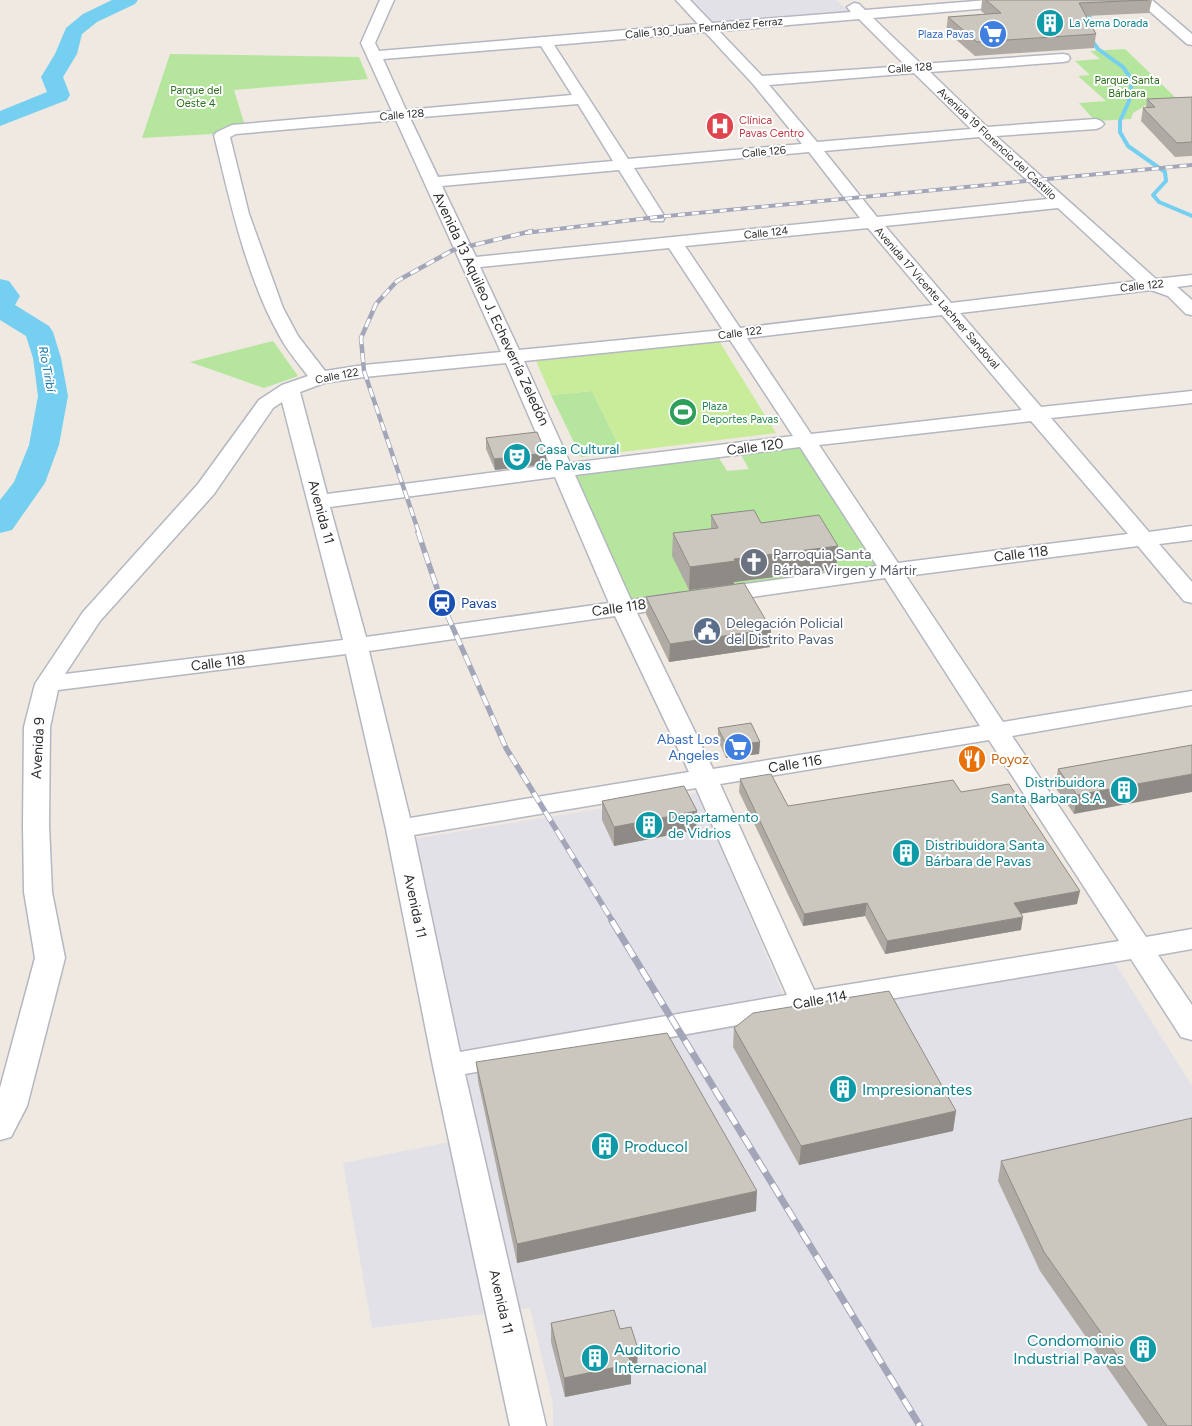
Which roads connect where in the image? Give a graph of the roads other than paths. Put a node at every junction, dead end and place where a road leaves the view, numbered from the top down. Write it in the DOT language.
graph roads {
  1 [pos="387,0"];
  2 [pos="684,0"];
  3 [pos="846,0"];
  4 [pos="1035,0"];
  5 [pos="1144,0"];
  6 [pos="1020,1"];
  7 [pos="862,15"];
  8 [pos="709,28"];
  9 [pos="545,41"];
  10 [pos="1192,41"];
  11 [pos="373,56"];
  12 [pos="1064,58"];
  13 [pos="916,68"];
  14 [pos="758,81"];
  15 [pos="583,99"];
  16 [pos="401,115"];
  17 [pos="1096,124"];
  18 [pos="983,132"];
  19 [pos="814,147"];
  20 [pos="625,165"];
  21 [pos="432,182"];
  22 [pos="1062,203"];
  23 [pos="657,217"];
  24 [pos="872,222"];
  25 [pos="674,243"];
  26 [pos="470,263"];
  27 [pos="1192,280"];
  28 [pos="1152,284"];
  29 [pos="947,308"];
  30 [pos="1192,310"];
  31 [pos="735,334"];
  32 [pos="513,357"];
  33 [pos="320,378"];
  34 [pos="289,390"];
  35 [pos="1192,397"];
  36 [pos="1035,414"];
  37 [pos="808,441"];
  38 [pos="564,470"];
  39 [pos="318,502"];
  40 [pos="1192,533"];
  41 [pos="1144,539"];
  42 [pos="890,571"];
  43 [pos="1192,596"];
  44 [pos="623,608"];
  45 [pos="356,646"];
  46 [pos="46,684"];
  47 [pos="1192,698"];
  48 [pos="997,732"];
  49 [pos="705,778"];
  50 [pos="399,829"];
  51 [pos="1192,939"];
  52 [pos="1138,948"];
  53 [pos="805,1002"];
  54 [pos="1192,1029"];
  55 [pos="448,1066"];
  56 [pos="0,1128"];
  57 [pos="528,1426"];
  1 -- 11 [label="street, Avenida 13 Aquileo J. Echeverría Zeledón"];
  2 -- 8 [label="street, Avenida 17 Vicente Lachner Sandoval"];
  3 -- 7 [label="street, Avenida 19 Florencio del Castillo"];
  4 -- 6 [label="street, Calle 130 Juan Fernández Ferraz"];
  5 -- 10 [label="street"];
  6 -- 7 [label="street, Calle 130 Juan Fernández Ferraz"];
  7 -- 8 [label="street, Calle 130 Juan Fernández Ferraz"];
  7 -- 13 [label="street, Avenida 19 Florencio del Castillo"];
  8 -- 9 [label="street, Calle 130 Juan Fernández Ferraz"];
  8 -- 14 [label="street, Avenida 17 Vicente Lachner Sandoval"];
  9 -- 11 [label="street, Calle 130 Juan Fernández Ferraz"];
  9 -- 15 [label="street"];
  11 -- 16 [label="street, Avenida 13 Aquileo J. Echeverría Zeledón"];
  12 -- 13 [label="street, Calle 128"];
  13 -- 14 [label="street, Calle 128"];
  13 -- 18 [label="street, Avenida 19 Florencio del Castillo"];
  14 -- 19 [label="street, Avenida 17 Vicente Lachner Sandoval"];
  15 -- 16 [label="street, Calle 128"];
  15 -- 20 [label="street"];
  16 -- 21 [label="street, Avenida 13 Aquileo J. Echeverría Zeledón"];
  16 -- 33 [label="street, Calle 128"];
  17 -- 18 [label="street, Calle 126"];
  18 -- 19 [label="street, Calle 126"];
  18 -- 22 [label="street, Avenida 19 Florencio del Castillo"];
  19 -- 20 [label="street, Calle 126"];
  19 -- 24 [label="street, Avenida 17 Vicente Lachner Sandoval"];
  20 -- 21 [label="street, Calle 126"];
  20 -- 23 [label="street"];
  21 -- 26 [label="street, Avenida 13 Aquileo J. Echeverría Zeledón"];
  22 -- 24 [label="street, Calle 124"];
  22 -- 28 [label="street, Avenida 19 Florencio del Castillo"];
  24 -- 25 [label="street, Calle 124"];
  24 -- 29 [label="street, Avenida 17 Vicente Lachner Sandoval"];
  25 -- 26 [label="street, Calle 124"];
  25 -- 31 [label="street"];
  26 -- 32 [label="street, Avenida 13 Aquileo J. Echeverría Zeledón"];
  27 -- 28 [label="street, Calle 122"];
  28 -- 29 [label="street, Calle 122"];
  28 -- 30 [label="street"];
  29 -- 31 [label="street, Calle 122"];
  29 -- 36 [label="street, Avenida 17 Vicente Lachner Sandoval"];
  31 -- 32 [label="street, Calle 122"];
  31 -- 37 [label="street"];
  32 -- 33 [label="street, Calle 122"];
  32 -- 38 [label="street, Avenida 13 Aquileo J. Echeverría Zeledón"];
  33 -- 34 [label="street, Calle 122"];
  34 -- 39 [label="street, Avenida 11"];
  34 -- 46 [label="street, Avenida 9"];
  35 -- 36 [label="street, Calle 120"];
  36 -- 37 [label="street, Calle 120"];
  36 -- 41 [label="street, Avenida 17 Vicente Lachner Sandoval"];
  37 -- 38 [label="street, Calle 120"];
  37 -- 42 [label="street"];
  38 -- 39 [label="street, Calle 120"];
  38 -- 44 [label="street, Avenida 13 Aquileo J. Echeverría Zeledón"];
  39 -- 45 [label="street, Avenida 11"];
  40 -- 41 [label="street, Calle 118"];
  41 -- 42 [label="street, Calle 118"];
  41 -- 43 [label="street, Avenida 17 Vicente Lachner Sandoval"];
  42 -- 44 [label="street, Calle 118"];
  42 -- 48 [label="street"];
  44 -- 45 [label="street, Calle 118"];
  44 -- 49 [label="street, Avenida 13 Aquileo J. Echeverría Zeledón"];
  45 -- 46 [label="street, Calle 118"];
  45 -- 50 [label="street, Avenida 11"];
  46 -- 56 [label="street, Avenida 9"];
  47 -- 48 [label="street, Calle 116"];
  48 -- 49 [label="street, Calle 116"];
  48 -- 52 [label="street"];
  49 -- 50 [label="street, Calle 116"];
  49 -- 53 [label="street, Avenida 13 Aquileo J. Echeverría Zeledón"];
  50 -- 55 [label="street, Avenida 11"];
  51 -- 52 [label="street, Calle 114"];
  52 -- 53 [label="street, Calle 114"];
  52 -- 54 [label="street"];
  53 -- 55 [label="street, Calle 114"];
  55 -- 57 [label="street, Avenida 11"];
}
